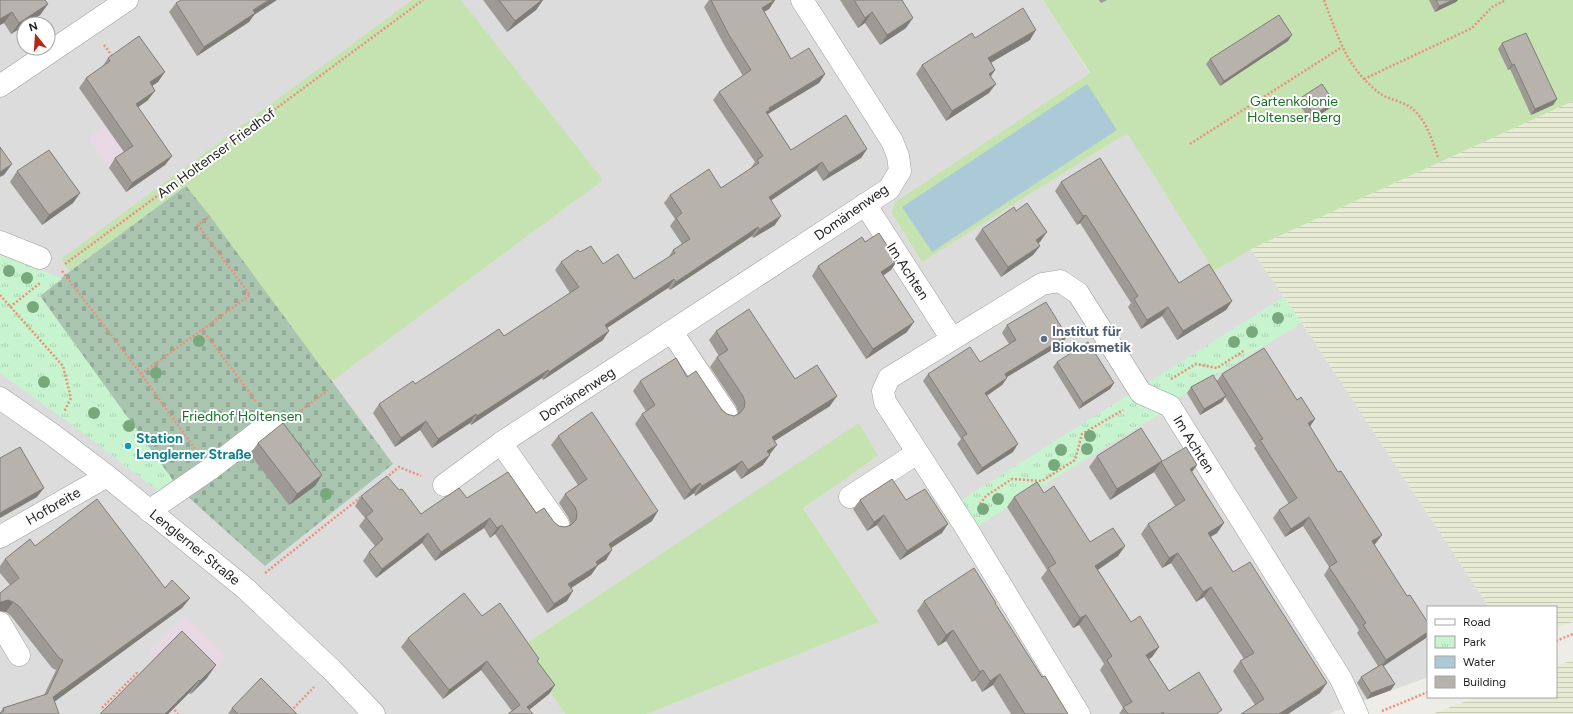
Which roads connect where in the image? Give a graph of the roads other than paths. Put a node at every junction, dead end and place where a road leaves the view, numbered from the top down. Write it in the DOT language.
graph roads {
  1 [pos="127,0"];
  2 [pos="802,0"];
  3 [pos="0,86"];
  4 [pos="865,204"];
  5 [pos="0,242"];
  6 [pos="40,258"];
  7 [pos="672,332"];
  8 [pos="952,339"];
  9 [pos="0,398"];
  10 [pos="726,413"];
  11 [pos="271,422"];
  12 [pos="501,443"];
  13 [pos="917,453"];
  14 [pos="107,476"];
  15 [pos="444,485"];
  16 [pos="850,497"];
  17 [pos="149,510"];
  18 [pos="558,524"];
  19 [pos="0,537"];
  20 [pos="0,624"];
  21 [pos="19,655"];
  22 [pos="374,714"];
  23 [pos="1079,714"];
  24 [pos="1357,714"];
  1 -- 3 [label="street"];
  2 -- 4 [label="street, Domänenweg"];
  4 -- 7 [label="street, Domänenweg"];
  4 -- 8 [label="street, Im Achten"];
  5 -- 6 [label="street"];
  7 -- 10 [label="street"];
  7 -- 12 [label="street, Domänenweg"];
  8 -- 13 [label="street, Im Achten"];
  8 -- 24 [label="street, Im Achten"];
  9 -- 14 [label="street, Lenglerner Straße"];
  11 -- 17 [label="street"];
  12 -- 15 [label="street, Domänenweg"];
  12 -- 18 [label="street"];
  13 -- 16 [label="street"];
  13 -- 23 [label="street, Im Achten"];
  14 -- 17 [label="street, Lenglerner Straße"];
  14 -- 19 [label="street, Hofbreite"];
  17 -- 22 [label="street, Lenglerner Straße"];
  20 -- 21 [label="street"];
}
